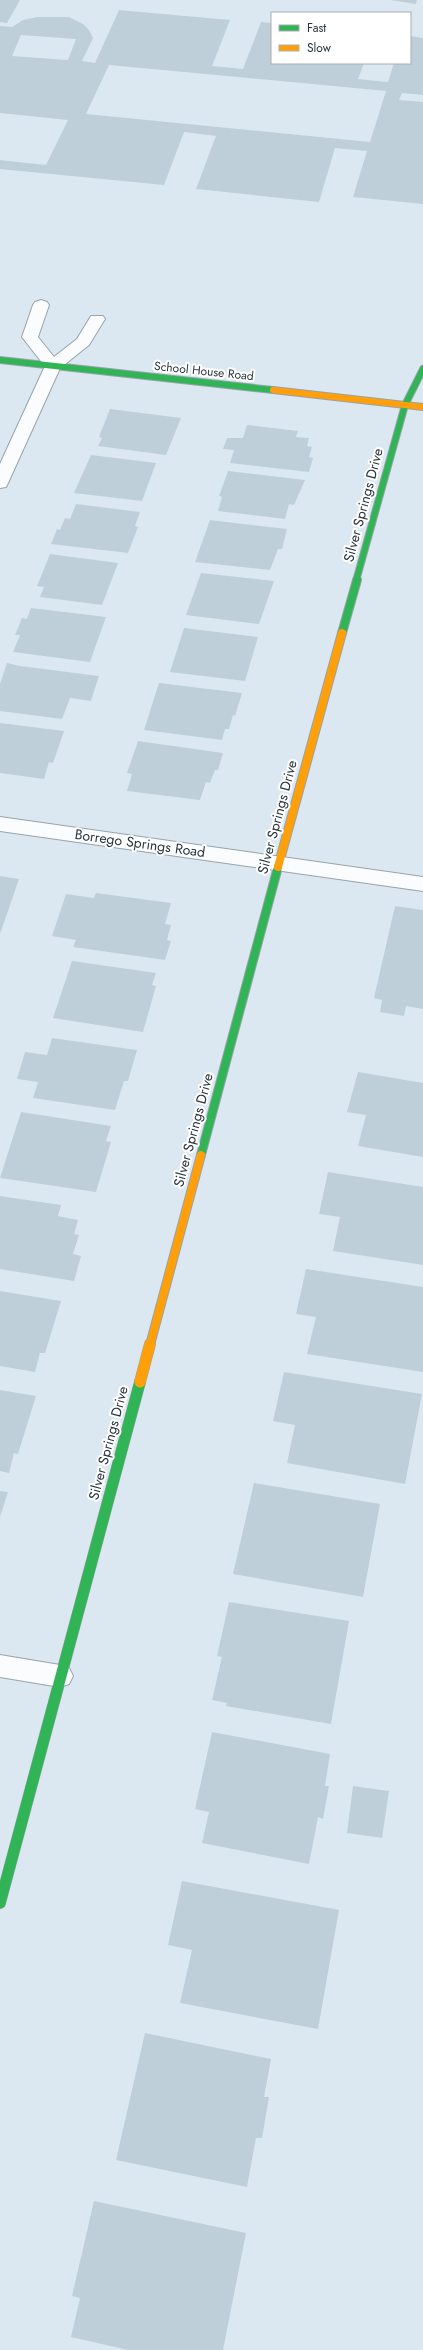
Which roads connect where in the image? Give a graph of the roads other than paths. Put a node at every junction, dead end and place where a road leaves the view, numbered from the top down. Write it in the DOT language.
graph roads {
  1 [pos="41,305"];
  2 [pos="97,319"];
  3 [pos="0,360"];
  4 [pos="53,366"];
  5 [pos="423,369"];
  6 [pos="405,405"];
  7 [pos="423,408"];
  8 [pos="0,483"];
  9 [pos="0,824"];
  10 [pos="279,862"];
  11 [pos="423,884"];
  12 [pos="0,1666"];
  13 [pos="60,1676"];
  14 [pos="0,1903"];
  1 -- 4 [label="street"];
  2 -- 4 [label="street"];
  3 -- 4 [label="street, School House Road"];
  4 -- 6 [label="street, School House Road"];
  4 -- 8 [label="street"];
  5 -- 6 [label="street, Silver Springs Drive"];
  6 -- 7 [label="street, School House Road"];
  6 -- 10 [label="street, Silver Springs Drive"];
  9 -- 10 [label="street, Borrego Springs Road"];
  10 -- 11 [label="street, Borrego Springs Road"];
  10 -- 13 [label="street, Silver Springs Drive"];
  12 -- 13 [label="street"];
  13 -- 14 [label="street, Silver Springs Drive"];
}
